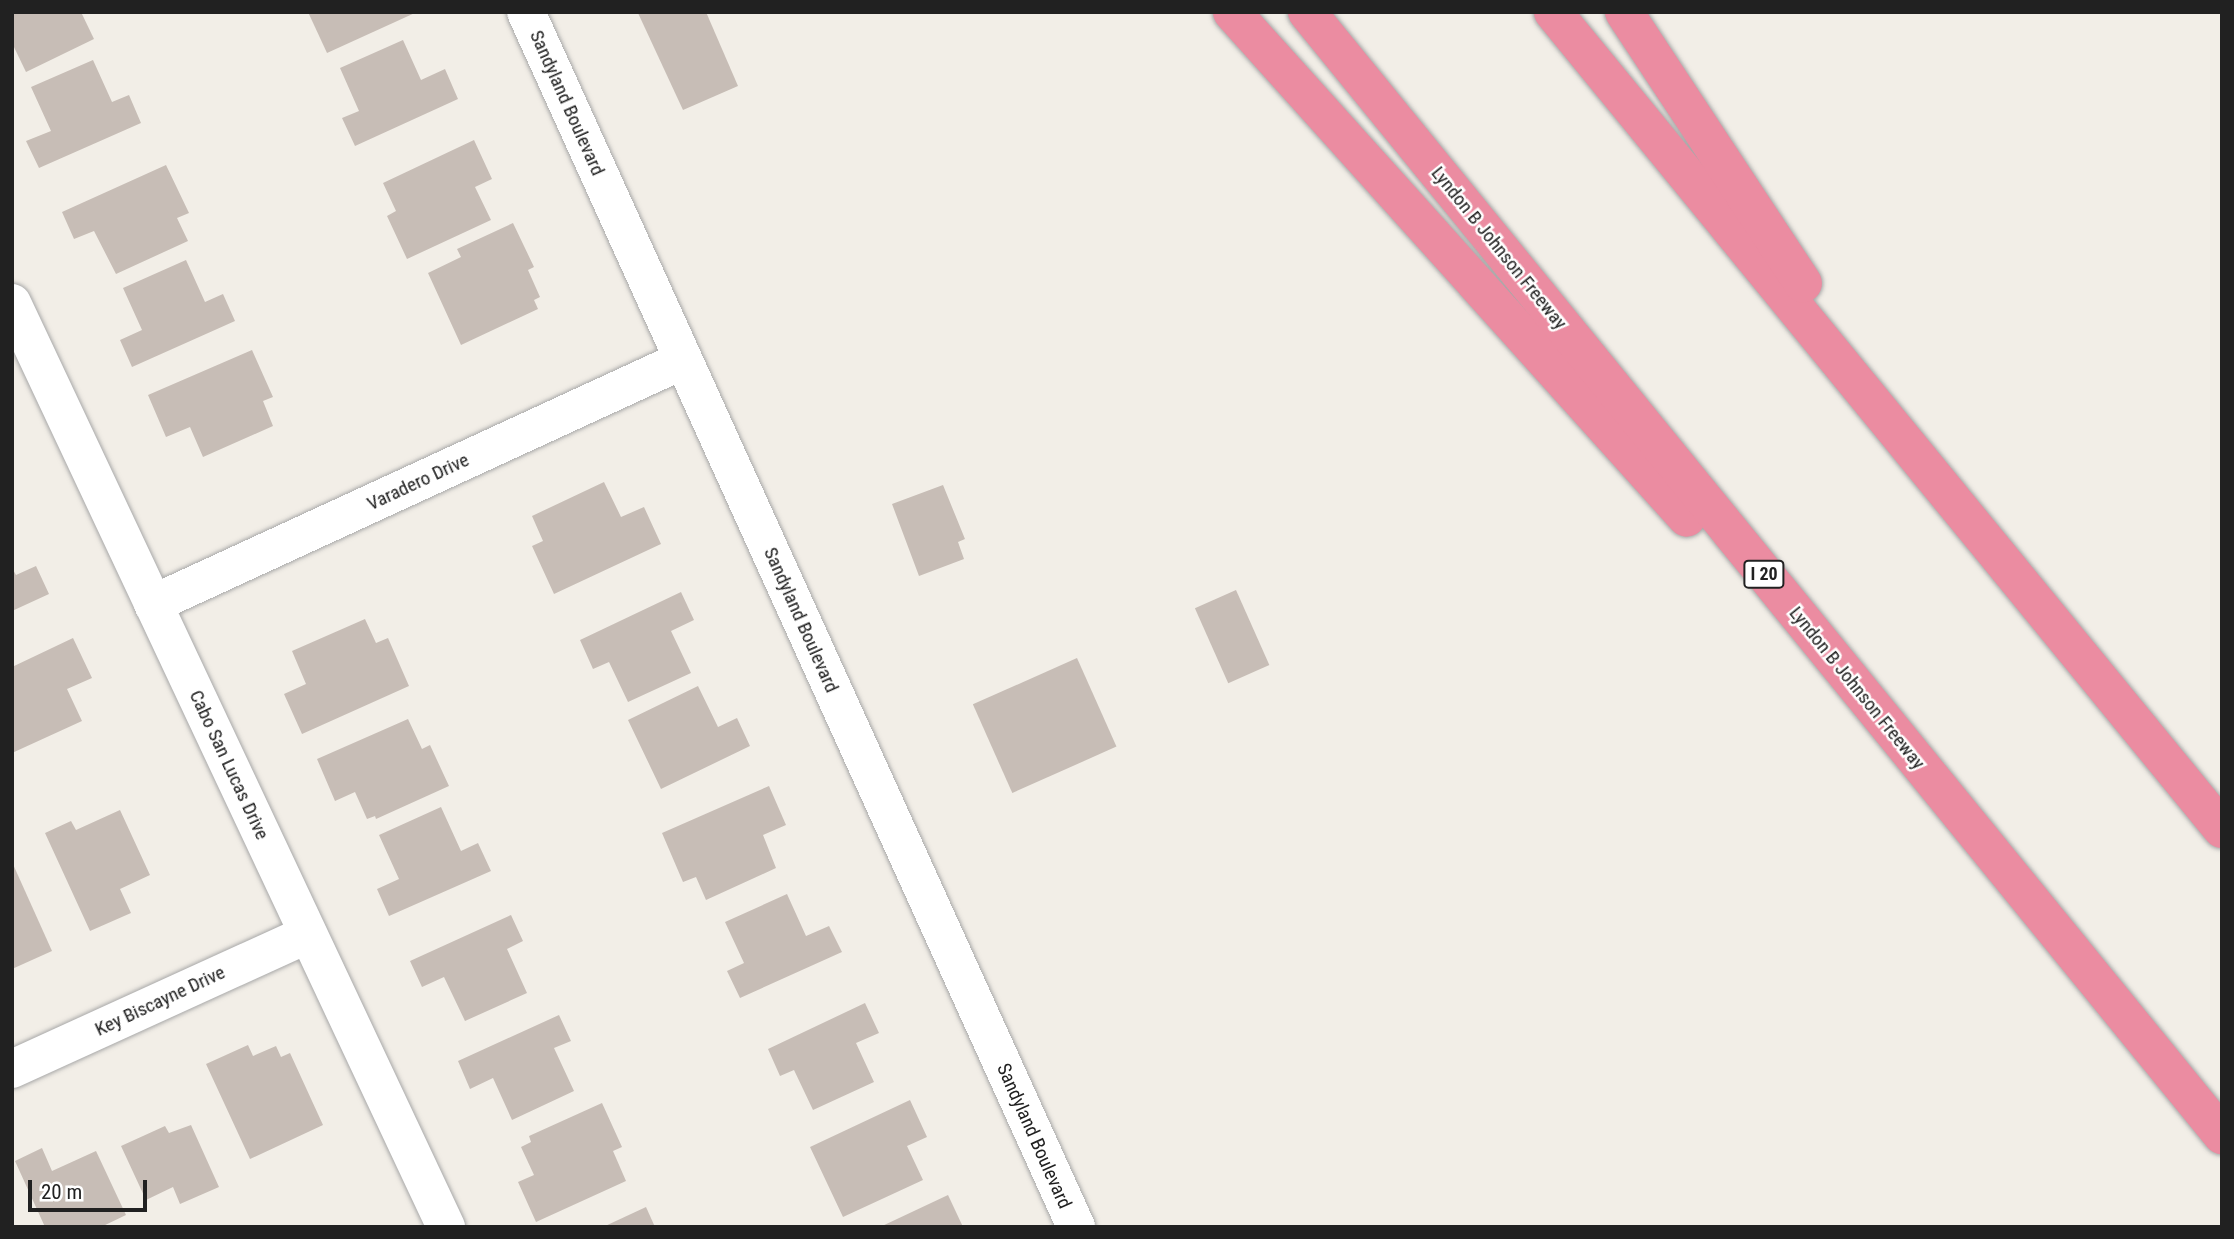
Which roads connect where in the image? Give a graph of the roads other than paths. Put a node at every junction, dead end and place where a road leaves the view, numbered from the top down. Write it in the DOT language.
graph roads {
  1 [pos="526,12"];
  2 [pos="1232,12"];
  3 [pos="1307,12"];
  4 [pos="1553,12"];
  5 [pos="1624,12"];
  6 [pos="12,303"];
  7 [pos="683,360"];
  8 [pos="1918,457"];
  9 [pos="153,604"];
  10 [pos="2222,829"];
  11 [pos="2019,887"];
  12 [pos="308,934"];
  13 [pos="12,1069"];
  14 [pos="2222,1135"];
  15 [pos="446,1227"];
  16 [pos="1076,1227"];
  1 -- 7 [label="street, Sandyland Boulevard"];
  2 -- 11 [label="highway"];
  3 -- 11 [label="highway, Lyndon B Johnson Freeway / I 20"];
  4 -- 8 [label="highway"];
  5 -- 8 [label="highway"];
  6 -- 9 [label="street, Cabo San Lucas Drive"];
  7 -- 9 [label="street, Varadero Drive"];
  7 -- 16 [label="street, Sandyland Boulevard"];
  8 -- 10 [label="highway"];
  9 -- 12 [label="street, Cabo San Lucas Drive"];
  11 -- 14 [label="highway, Lyndon B Johnson Freeway / I 20"];
  12 -- 13 [label="street, Key Biscayne Drive"];
  12 -- 15 [label="street, Cabo San Lucas Drive"];
}
